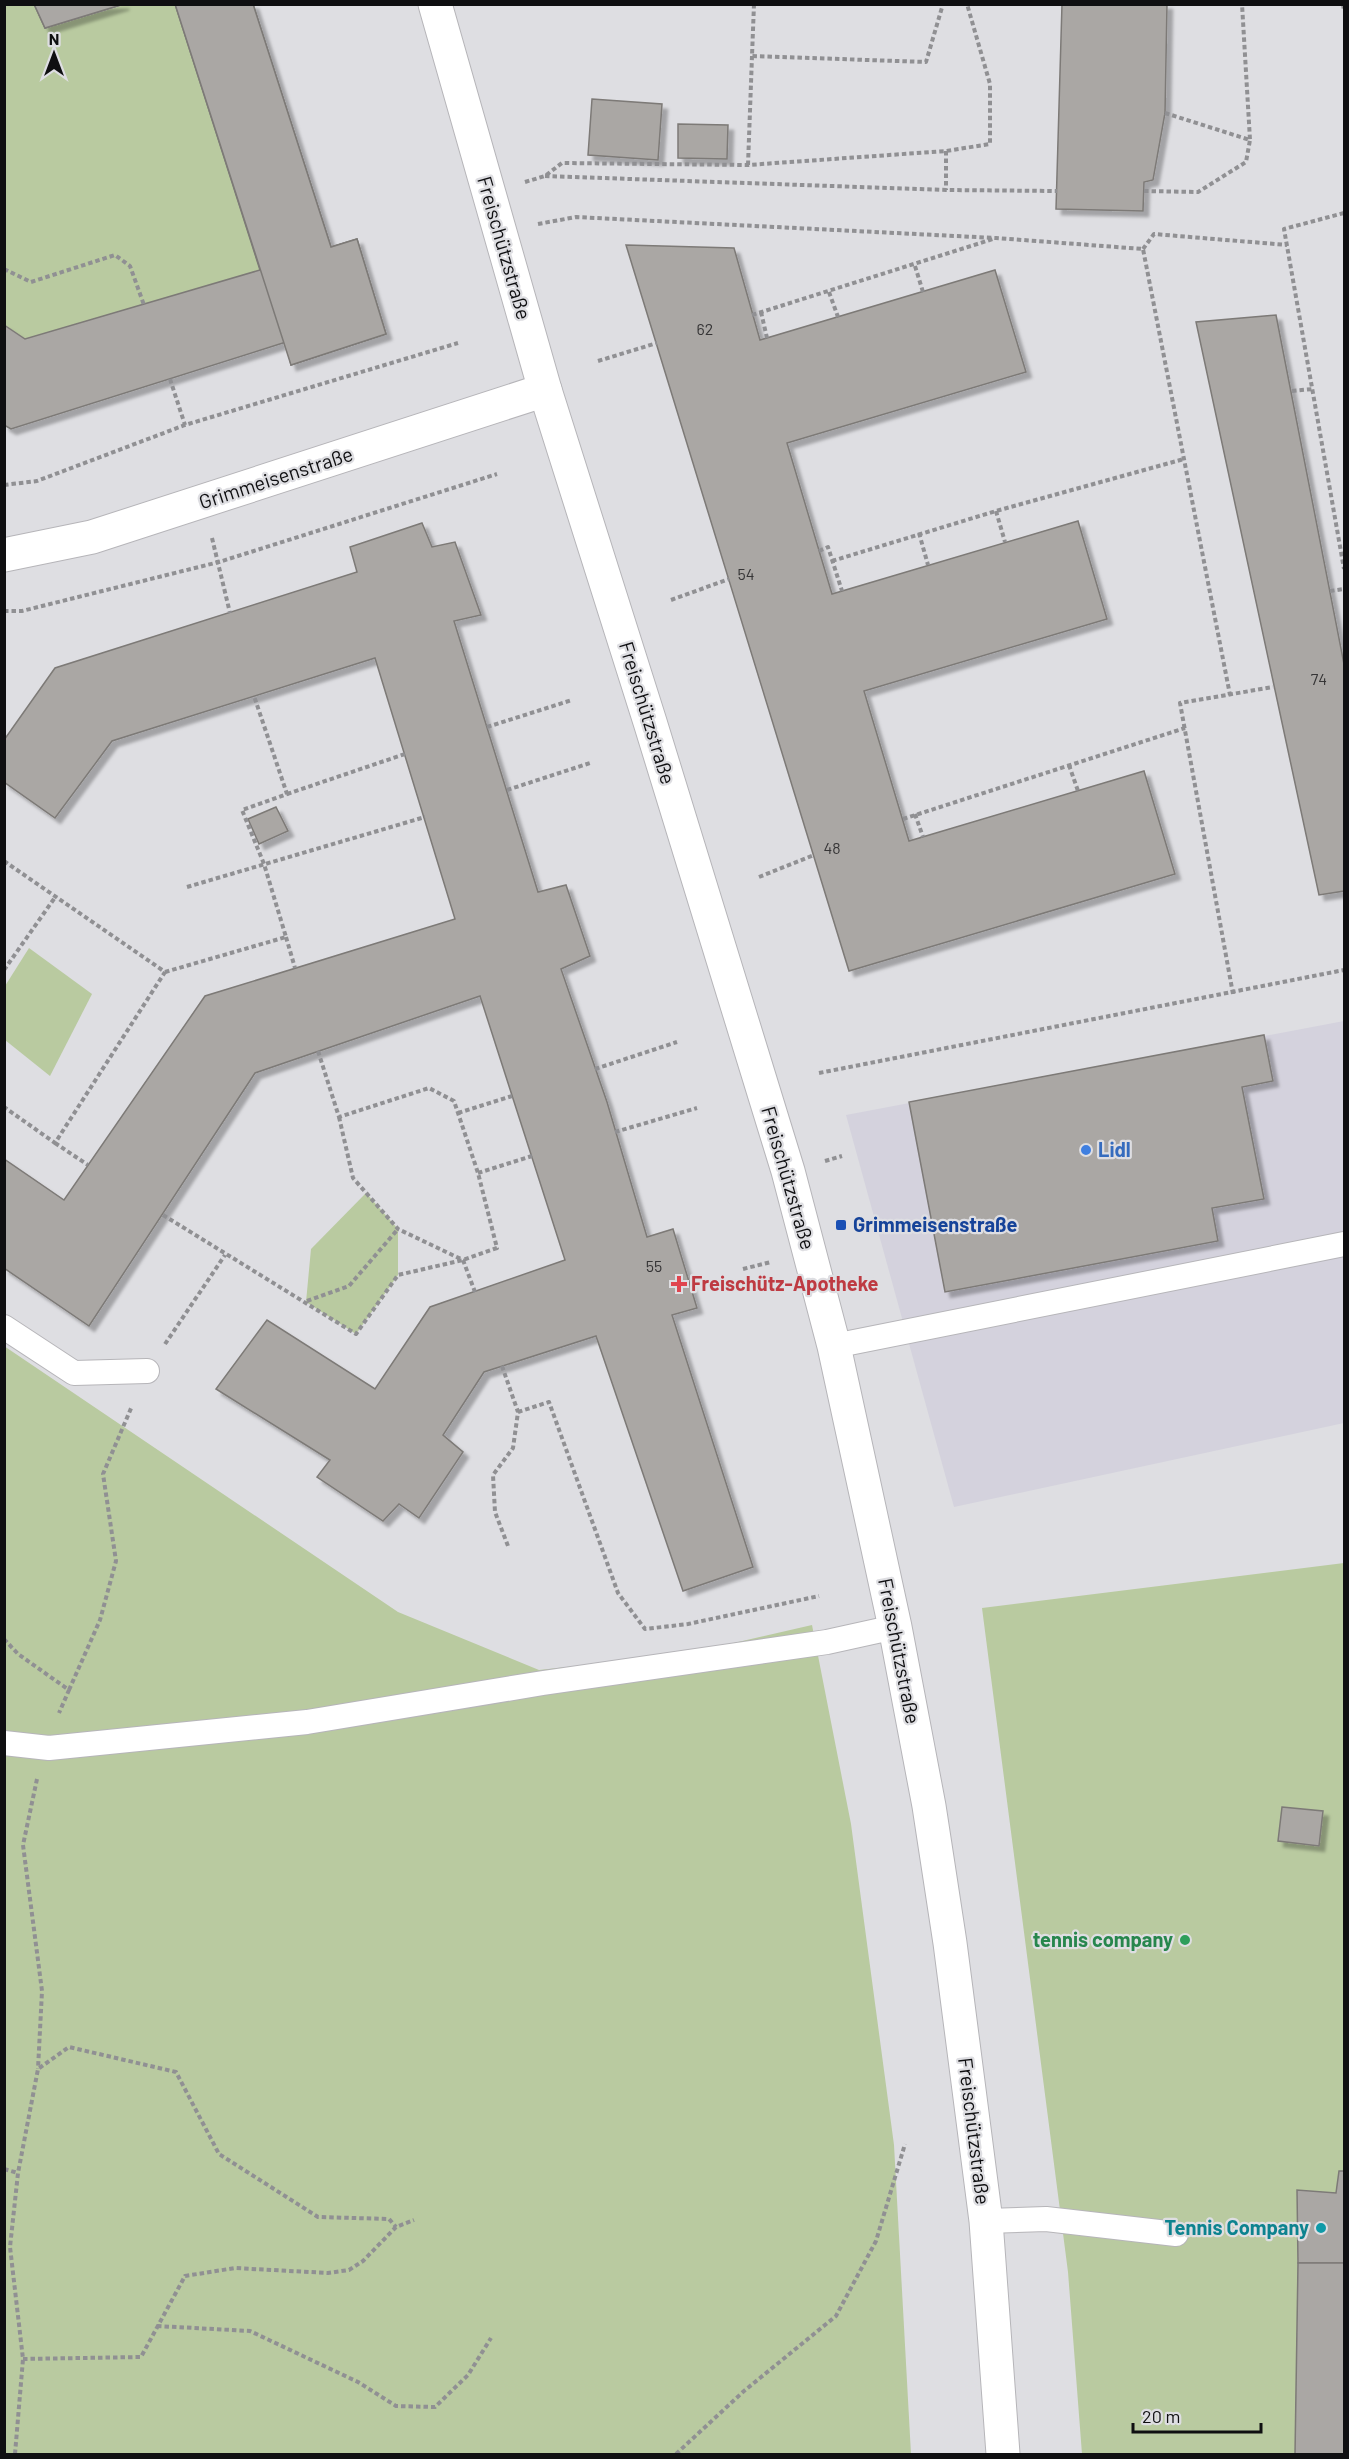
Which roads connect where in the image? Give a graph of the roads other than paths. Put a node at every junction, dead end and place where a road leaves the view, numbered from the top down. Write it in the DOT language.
graph roads {
  1 [pos="435,4"];
  2 [pos="545,390"];
  3 [pos="6,558"];
  4 [pos="1344,1244"];
  5 [pos="4,1327"];
  6 [pos="834,1346"];
  7 [pos="147,1371"];
  8 [pos="895,1627"];
  9 [pos="4,1743"];
  10 [pos="986,2221"];
  11 [pos="1176,2234"];
  12 [pos="1003,2454"];
  1 -- 2 [label="main road, Freischützstraße"];
  2 -- 3 [label="main road, Grimmeisenstraße"];
  2 -- 6 [label="main road, Freischützstraße"];
  4 -- 6 [label="lane"];
  5 -- 7 [label="lane"];
  6 -- 8 [label="main road, Freischützstraße"];
  8 -- 9 [label="lane"];
  8 -- 10 [label="main road, Freischützstraße"];
  10 -- 11 [label="lane"];
  10 -- 12 [label="main road, Freischützstraße"];
}
